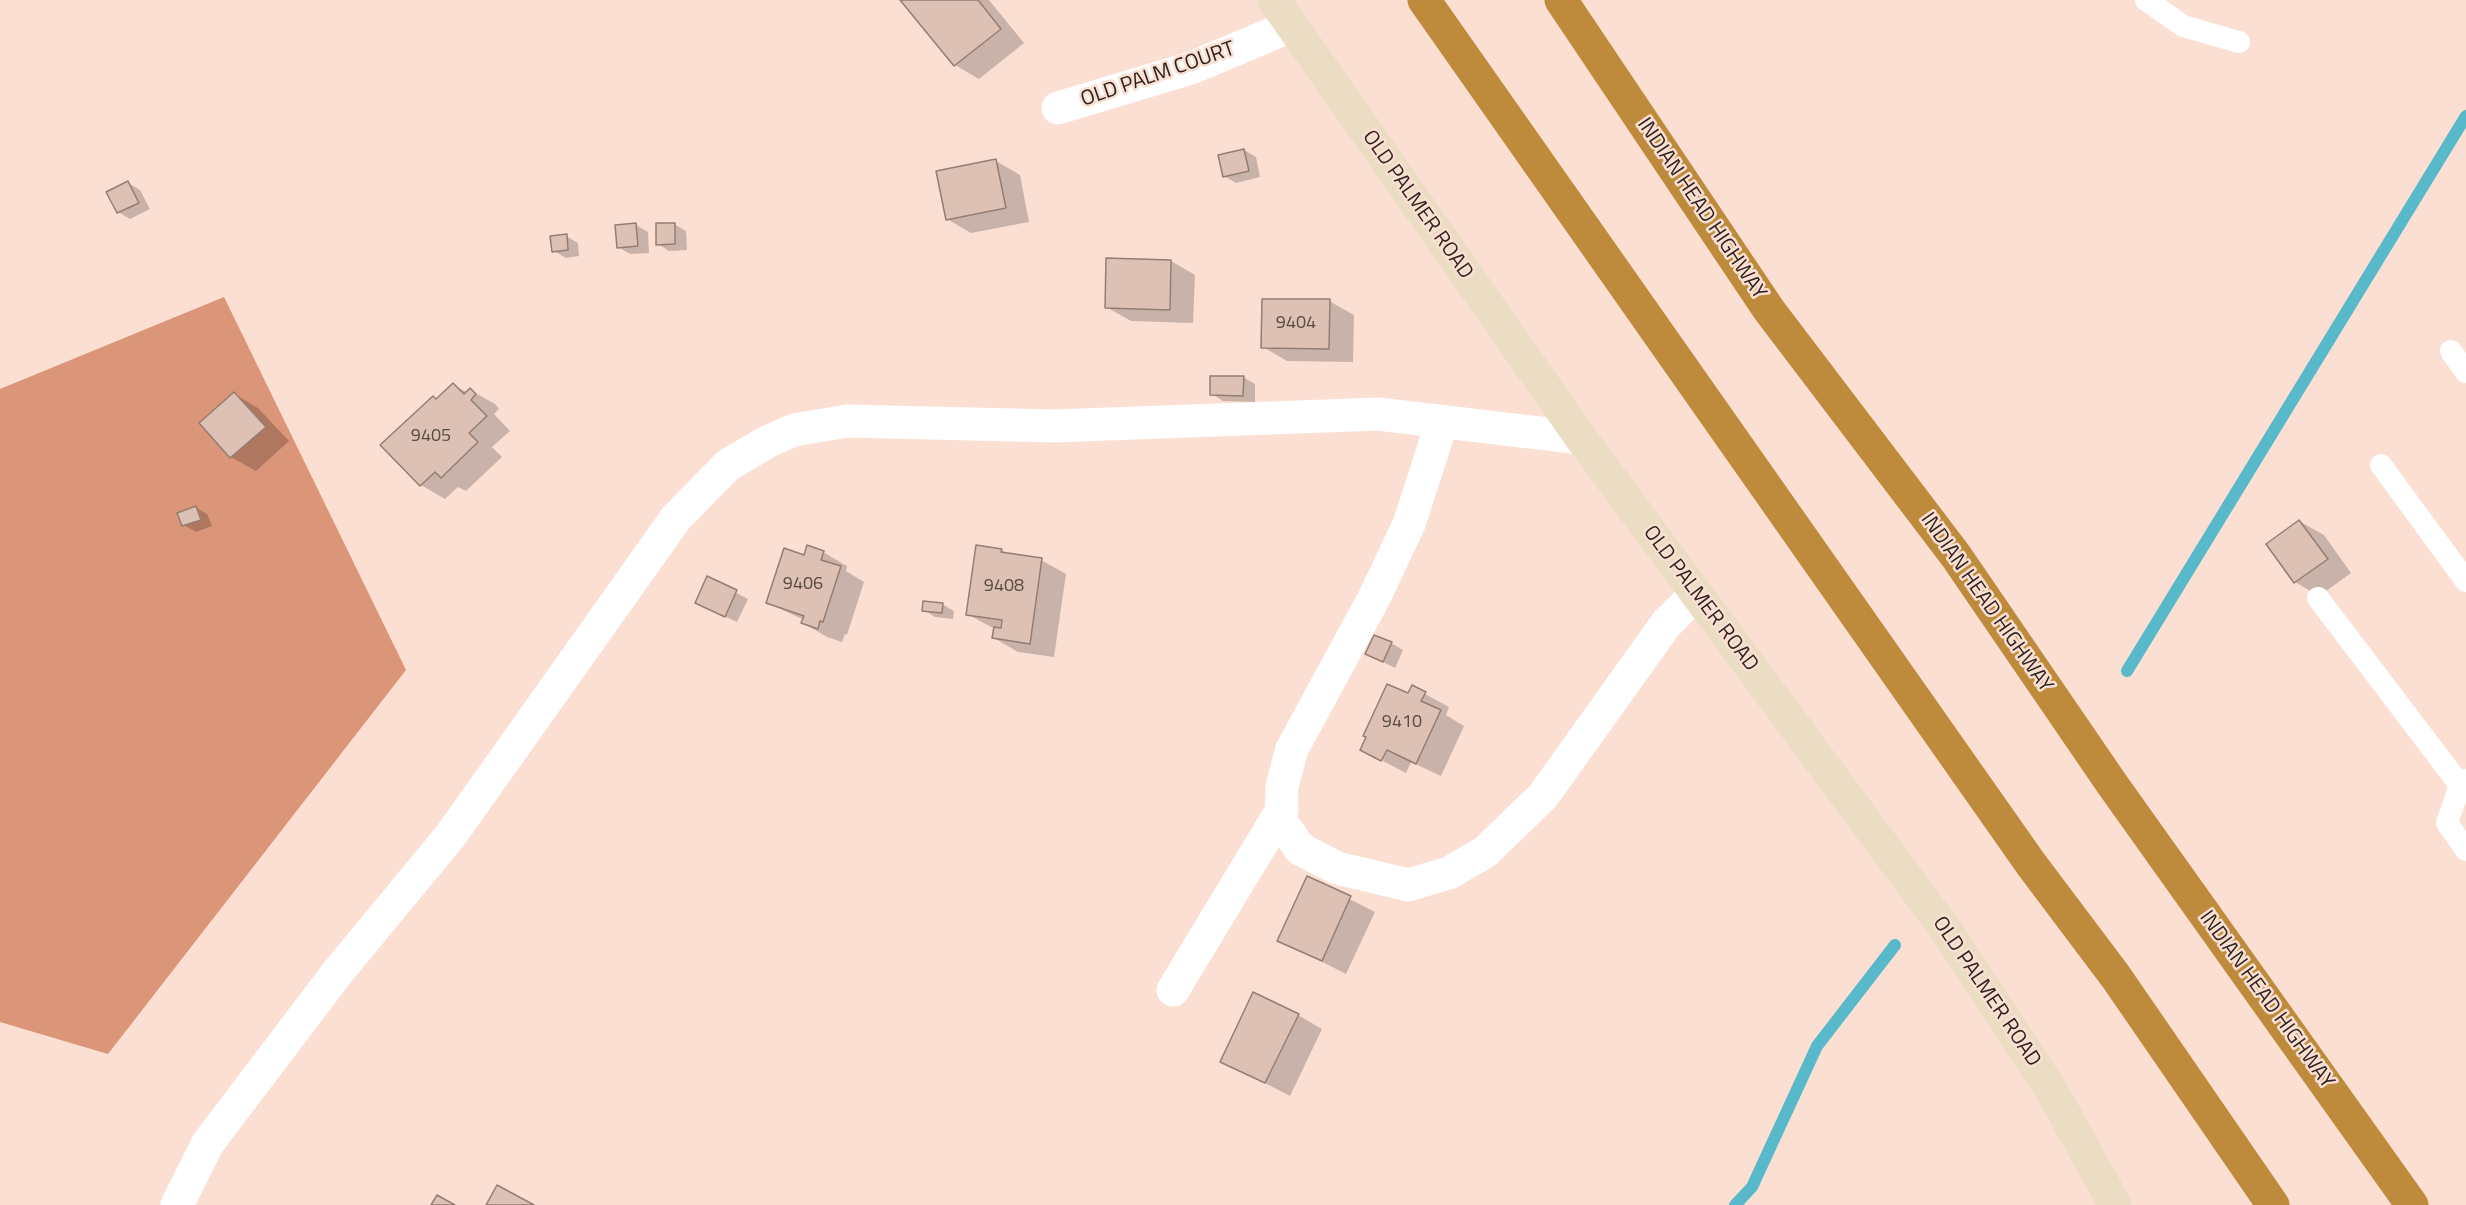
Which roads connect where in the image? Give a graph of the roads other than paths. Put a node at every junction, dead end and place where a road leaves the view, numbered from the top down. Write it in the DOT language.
graph roads {
  1 [pos="1424,0"];
  2 [pos="1561,0"];
  3 [pos="2146,0"];
  4 [pos="1283,13"];
  5 [pos="2238,42"];
  6 [pos="1058,108"];
  7 [pos="2451,351"];
  8 [pos="2466,372"];
  9 [pos="1442,422"];
  10 [pos="1581,438"];
  11 [pos="2381,465"];
  12 [pos="2466,581"];
  13 [pos="1696,594"];
  14 [pos="2318,598"];
  15 [pos="2463,783"];
  16 [pos="1281,810"];
  17 [pos="2466,850"];
  18 [pos="1173,990"];
  19 [pos="177,1205"];
  20 [pos="2115,1205"];
  21 [pos="2273,1205"];
  22 [pos="2412,1205"];
  1 -- 21 [label="highway"];
  2 -- 22 [label="highway, INDIAN HEAD HIGHWAY"];
  3 -- 5 [label="lane"];
  4 -- 6 [label="street, OLD PALM COURT"];
  4 -- 10 [label="street, OLD PALMER ROAD"];
  7 -- 8 [label="lane"];
  9 -- 10 [label="street"];
  9 -- 16 [label="street"];
  9 -- 19 [label="street"];
  10 -- 13 [label="street, OLD PALMER ROAD"];
  11 -- 12 [label="lane"];
  13 -- 16 [label="street"];
  13 -- 20 [label="street, OLD PALMER ROAD"];
  14 -- 15 [label="lane"];
  15 -- 17 [label="lane"];
  16 -- 18 [label="street"];
}
